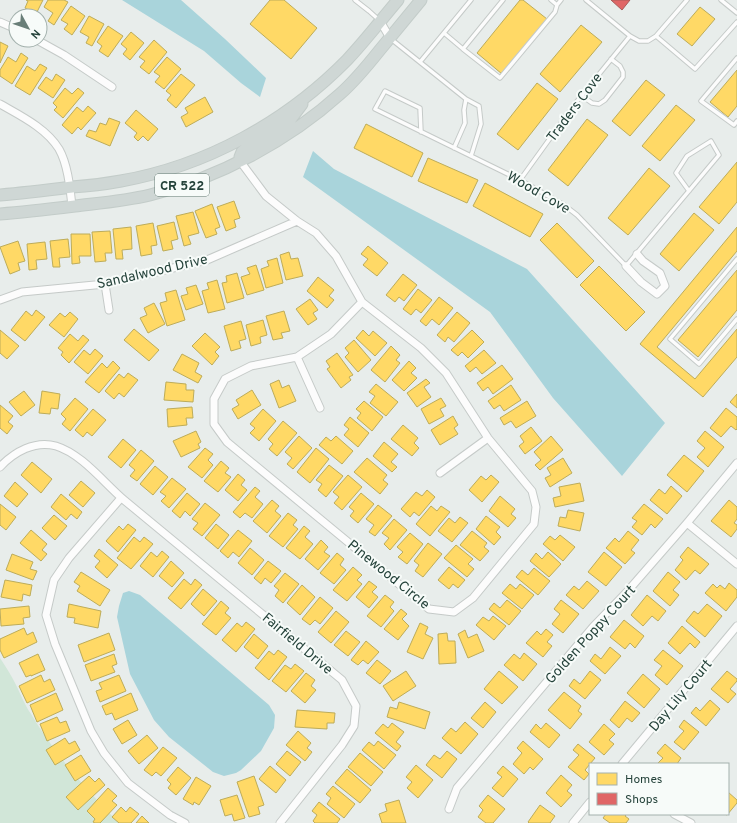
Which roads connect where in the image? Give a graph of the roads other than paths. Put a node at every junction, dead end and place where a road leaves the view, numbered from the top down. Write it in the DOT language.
graph roads {
  1 [pos="355,0"];
  2 [pos="398,0"];
  3 [pos="421,0"];
  4 [pos="471,0"];
  5 [pos="503,0"];
  6 [pos="551,0"];
  7 [pos="562,0"];
  8 [pos="586,0"];
  9 [pos="686,0"];
  10 [pos="722,0"];
  11 [pos="557,5"];
  12 [pos="737,13"];
  13 [pos="380,21"];
  14 [pos="737,22"];
  15 [pos="444,33"];
  16 [pos="630,36"];
  17 [pos="656,36"];
  18 [pos="390,38"];
  19 [pos="48,46"];
  20 [pos="463,48"];
  21 [pos="737,58"];
  22 [pos="611,59"];
  23 [pos="420,62"];
  24 [pos="112,87"];
  25 [pos="309,94"];
  26 [pos="582,96"];
  27 [pos="466,99"];
  28 [pos="0,104"];
  29 [pos="737,121"];
  30 [pos="421,132"];
  31 [pos="454,148"];
  32 [pos="471,156"];
  33 [pos="240,161"];
  34 [pos="520,180"];
  35 [pos="70,188"];
  36 [pos="689,191"];
  37 [pos="0,195"];
  38 [pos="72,206"];
  39 [pos="0,214"];
  40 [pos="297,221"];
  41 [pos="637,254"];
  42 [pos="737,259"];
  43 [pos="626,266"];
  44 [pos="105,284"];
  45 [pos="0,300"];
  46 [pos="362,302"];
  47 [pos="109,310"];
  48 [pos="737,319"];
  49 [pos="297,357"];
  50 [pos="320,408"];
  51 [pos="488,438"];
  52 [pos="737,463"];
  53 [pos="0,467"];
  54 [pos="440,473"];
  55 [pos="121,498"];
  56 [pos="687,523"];
  57 [pos="737,564"];
  58 [pos="737,626"];
  59 [pos="623,763"];
  60 [pos="589,803"];
  61 [pos="449,809"];
  62 [pos="676,815"];
  63 [pos="185,823"];
  64 [pos="280,823"];
  65 [pos="573,823"];
  66 [pos="691,823"];
  1 -- 13 [label="lane"];
  2 -- 13 [label="main road, CR 522"];
  3 -- 18 [label="main road, CR 522"];
  4 -- 15 [label="lane"];
  5 -- 20 [label="lane"];
  6 -- 11 [label="lane"];
  7 -- 11 [label="lane"];
  8 -- 16 [label="lane"];
  9 -- 17 [label="lane"];
  10 -- 12 [label="lane"];
  11 -- 20 [label="lane"];
  13 -- 18 [label="street"];
  13 -- 25 [label="main road, CR 522"];
  14 -- 17 [label="lane"];
  15 -- 20 [label="lane"];
  15 -- 23 [label="lane"];
  16 -- 17 [label="lane"];
  16 -- 22 [label="lane, Traders Cove"];
  18 -- 23 [label="lane"];
  18 -- 33 [label="main road, CR 522"];
  19 -- 24 [label="street"];
  21 -- 29 [label="lane"];
  22 -- 26 [label="lane, Traders Cove"];
  22 -- 26 [label="lane"];
  23 -- 27 [label="lane"];
  25 -- 33 [label="main road"];
  25 -- 35 [label="main road, CR 522"];
  26 -- 34 [label="lane, Traders Cove"];
  27 -- 31 [label="lane"];
  27 -- 32 [label="lane"];
  28 -- 35 [label="street"];
  30 -- 30 [label="lane, Wood Cove"];
  30 -- 31 [label="lane, Wood Cove"];
  31 -- 32 [label="lane, Wood Cove"];
  32 -- 34 [label="lane, Wood Cove"];
  33 -- 38 [label="main road, CR 522"];
  33 -- 40 [label="street, Pinewood Circle"];
  34 -- 43 [label="lane, Wood Cove"];
  35 -- 37 [label="main road, CR 522"];
  35 -- 38 [label="street"];
  36 -- 36 [label="lane"];
  36 -- 41 [label="lane"];
  38 -- 39 [label="main road, CR 522"];
  40 -- 44 [label="street, Sandalwood Drive"];
  40 -- 46 [label="street, Pinewood Circle"];
  41 -- 43 [label="lane"];
  41 -- 43 [label="street, Wood Cove"];
  42 -- 48 [label="lane"];
  44 -- 45 [label="street, Sandalwood Drive"];
  44 -- 47 [label="street"];
  46 -- 49 [label="street, Pinewood Circle"];
  46 -- 51 [label="street, Pinewood Circle"];
  49 -- 50 [label="street"];
  49 -- 51 [label="street, Pinewood Circle"];
  51 -- 54 [label="street"];
  52 -- 56 [label="street, Golden Poppy Court"];
  53 -- 55 [label="street, Fairfield Drive"];
  55 -- 63 [label="street"];
  55 -- 64 [label="street, Fairfield Drive"];
  56 -- 57 [label="street"];
  56 -- 61 [label="street, Golden Poppy Court"];
  58 -- 59 [label="street, Day Lily Court"];
  60 -- 65 [label="street"];
  62 -- 66 [label="street"];
}
